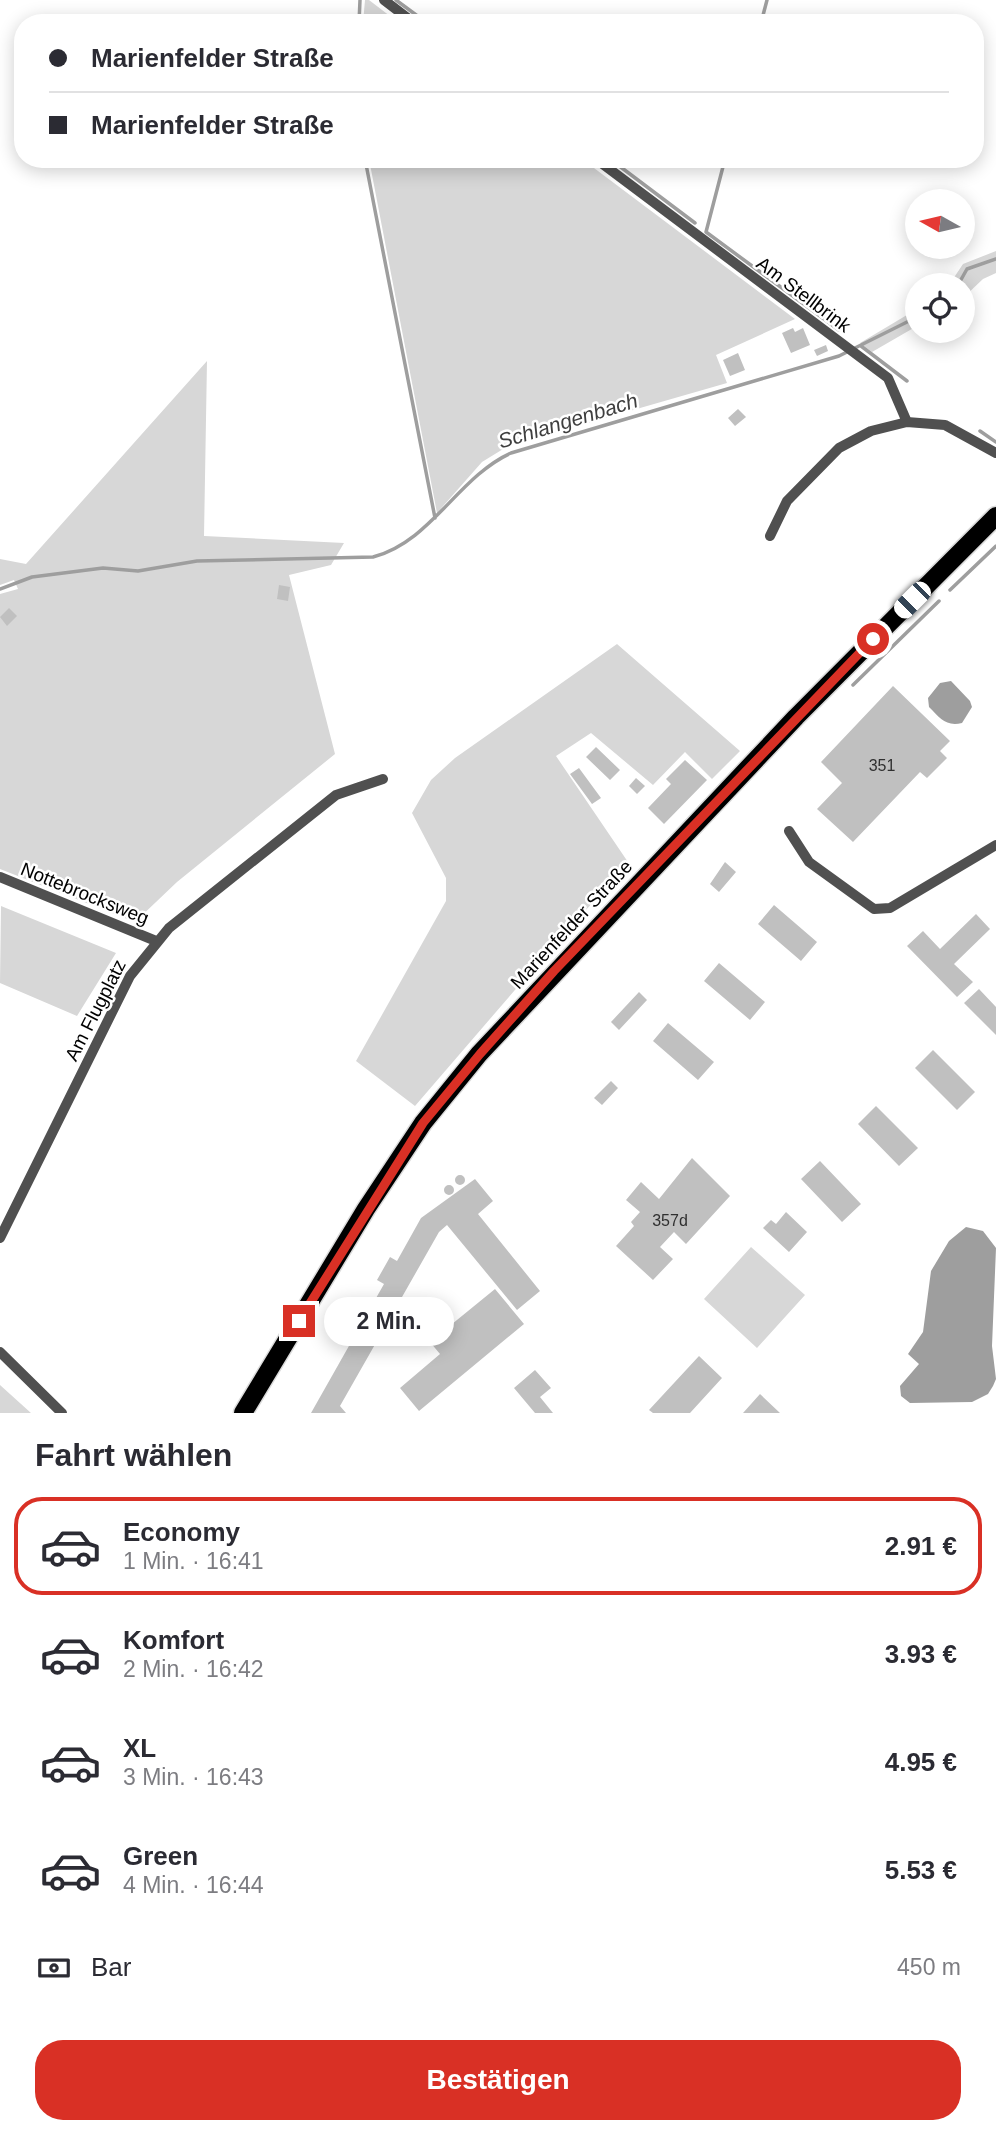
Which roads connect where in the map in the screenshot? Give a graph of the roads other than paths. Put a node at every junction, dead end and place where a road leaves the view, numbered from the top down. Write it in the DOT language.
graph roads {
  1 [pos="384,0"];
  2 [pos="402,14"];
  3 [pos="608,168"];
  4 [pos="907,422"];
  5 [pos="985,447"];
  6 [pos="996,453"];
  7 [pos="996,460"];
  8 [pos="996,516"];
  9 [pos="770,536"];
  10 [pos="383,779"];
  11 [pos="789,831"];
  12 [pos="996,845"];
  13 [pos="0,877"];
  14 [pos="156,941"];
  15 [pos="0,1238"];
  16 [pos="0,1352"];
  17 [pos="62,1413"];
  18 [pos="243,1413"];
  1 -- 2 [label="street"];
  3 -- 4 [label="street, Am Stellbrink"];
  4 -- 5 [label="street"];
  4 -- 9 [label="street"];
  5 -- 6 [label="street"];
  5 -- 7 [label="street"];
  8 -- 18 [label="main road, Marienfelder Straße"];
  10 -- 14 [label="street, Am Flugplatz"];
  11 -- 12 [label="street"];
  13 -- 14 [label="street, Nottebrocksweg"];
  14 -- 15 [label="street, Am Flugplatz"];
  16 -- 17 [label="street"];
}
